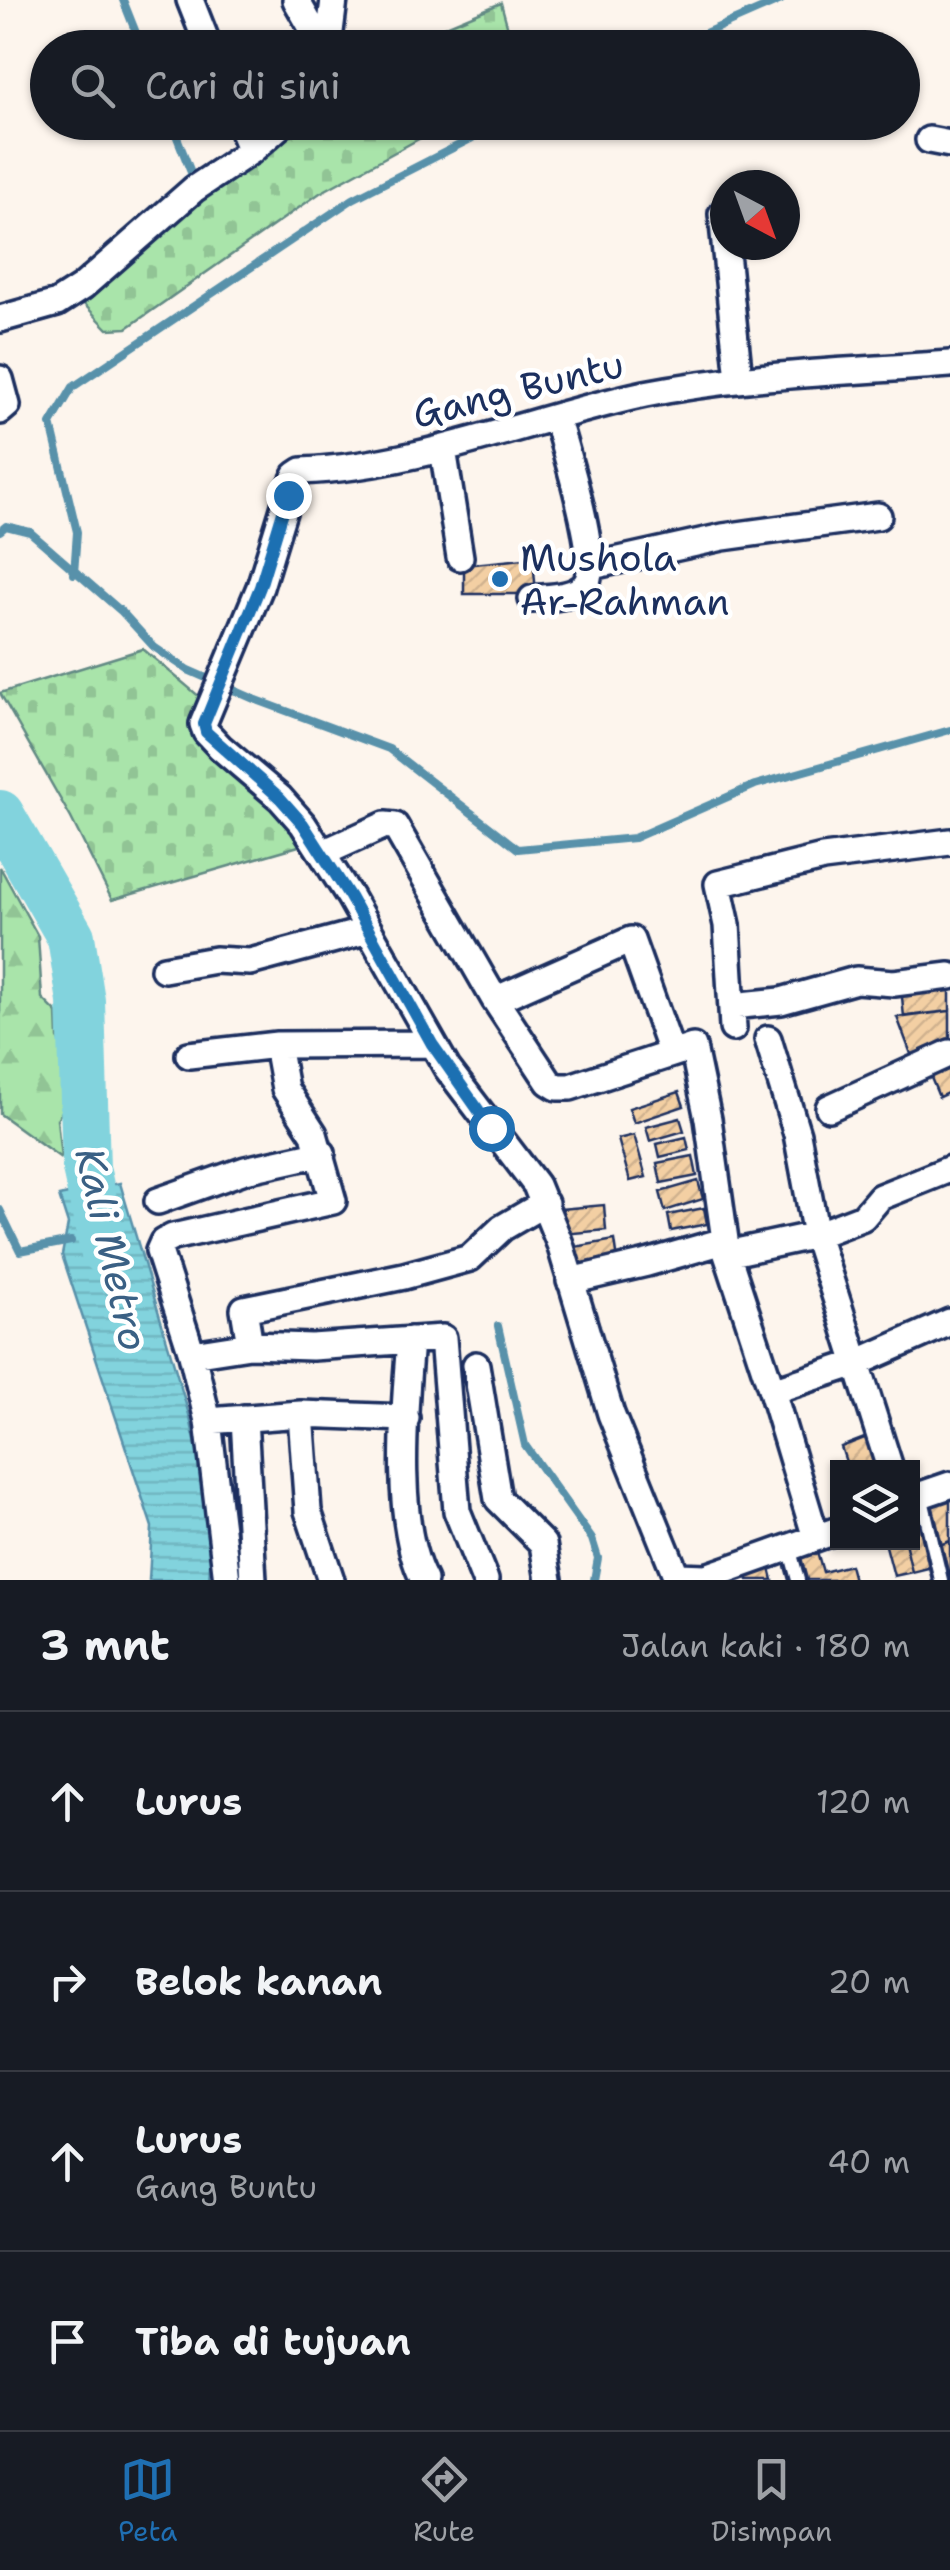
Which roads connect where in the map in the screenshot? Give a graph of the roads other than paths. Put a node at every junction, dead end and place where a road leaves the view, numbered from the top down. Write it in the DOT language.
graph roads {
  1 [pos="190,0"];
  2 [pos="296,0"];
  3 [pos="334,0"];
  4 [pos="202,30"];
  5 [pos="314,30"];
  6 [pos="330,30"];
  7 [pos="247,140"];
  8 [pos="264,140"];
  9 [pos="251,151"];
  10 [pos="727,260"];
  11 [pos="0,321"];
  12 [pos="950,364"];
  13 [pos="0,378"];
  14 [pos="739,380"];
  15 [pos="0,410"];
  16 [pos="556,418"];
  17 [pos="443,449"];
  18 [pos="878,516"];
  19 [pos="460,556"];
  20 [pos="592,566"];
  21 [pos="532,599"];
  22 [pos="950,842"];
  23 [pos="323,853"];
  24 [pos="369,930"];
  25 [pos="164,968"];
  26 [pos="950,976"];
  27 [pos="495,1000"];
  28 [pos="768,1039"];
  29 [pos="432,1044"];
  30 [pos="277,1045"];
  31 [pos="671,1052"];
  32 [pos="950,1053"];
  33 [pos="189,1055"];
  34 [pos="829,1108"];
  35 [pos="322,1154"];
  36 [pos="950,1169"];
  37 [pos="158,1200"];
  38 [pos="545,1202"];
  39 [pos="816,1235"];
  40 [pos="726,1248"];
  41 [pos="570,1280"];
  42 [pos="948,1327"];
  43 [pos="410,1340"];
  44 [pos="250,1345"];
  45 [pos="192,1354"];
  46 [pos="856,1363"];
  47 [pos="476,1365"];
  48 [pos="772,1391"];
  49 [pos="301,1414"];
  50 [pos="244,1418"];
  51 [pos="406,1418"];
  52 [pos="208,1421"];
  53 [pos="887,1460"];
  54 [pos="950,1485"];
  55 [pos="920,1496"];
  56 [pos="920,1507"];
  57 [pos="826,1534"];
  58 [pos="789,1548"];
  59 [pos="678,1578"];
  60 [pos="227,1580"];
  61 [pos="252,1580"];
  62 [pos="331,1580"];
  63 [pos="424,1580"];
  64 [pos="485,1580"];
  65 [pos="548,1580"];
  66 [pos="798,1580"];
  67 [pos="941,1580"];
  1 -- 4 [label="street"];
  2 -- 5 [label="street"];
  3 -- 6 [label="street"];
  7 -- 9 [label="street"];
  8 -- 9 [label="street"];
  9 -- 11 [label="street"];
  10 -- 14 [label="street"];
  12 -- 14 [label="street, Gang Buntu"];
  13 -- 15 [label="street"];
  14 -- 16 [label="street, Gang Buntu"];
  16 -- 17 [label="street, Gang Buntu"];
  16 -- 20 [label="street"];
  17 -- 19 [label="street"];
  17 -- 23 [label="street, Gang Buntu"];
  18 -- 20 [label="street"];
  20 -- 21 [label="street"];
  22 -- 26 [label="street"];
  23 -- 24 [label="street"];
  23 -- 27 [label="street"];
  24 -- 25 [label="street"];
  24 -- 29 [label="street"];
  27 -- 31 [label="street"];
  27 -- 31 [label="street"];
  28 -- 39 [label="street"];
  29 -- 30 [label="street"];
  29 -- 38 [label="street"];
  30 -- 33 [label="street"];
  30 -- 35 [label="street"];
  31 -- 40 [label="street"];
  32 -- 34 [label="street"];
  35 -- 37 [label="street"];
  35 -- 45 [label="street"];
  36 -- 39 [label="street"];
  38 -- 41 [label="street"];
  38 -- 44 [label="street"];
  39 -- 40 [label="street"];
  39 -- 46 [label="street"];
  40 -- 41 [label="street"];
  40 -- 48 [label="street"];
  41 -- 59 [label="street"];
  42 -- 46 [label="street"];
  43 -- 44 [label="street"];
  43 -- 51 [label="street"];
  43 -- 64 [label="street"];
  44 -- 45 [label="street"];
  45 -- 52 [label="street"];
  46 -- 48 [label="street"];
  46 -- 53 [label="street"];
  47 -- 65 [label="street"];
  48 -- 57 [label="street"];
  49 -- 50 [label="street"];
  49 -- 51 [label="street"];
  49 -- 62 [label="street"];
  50 -- 52 [label="street"];
  50 -- 61 [label="street"];
  51 -- 63 [label="street"];
  52 -- 60 [label="street"];
  54 -- 55 [label="street"];
  56 -- 67 [label="lane"];
  57 -- 58 [label="street"];
  58 -- 59 [label="street"];
  58 -- 66 [label="lane"];
}
